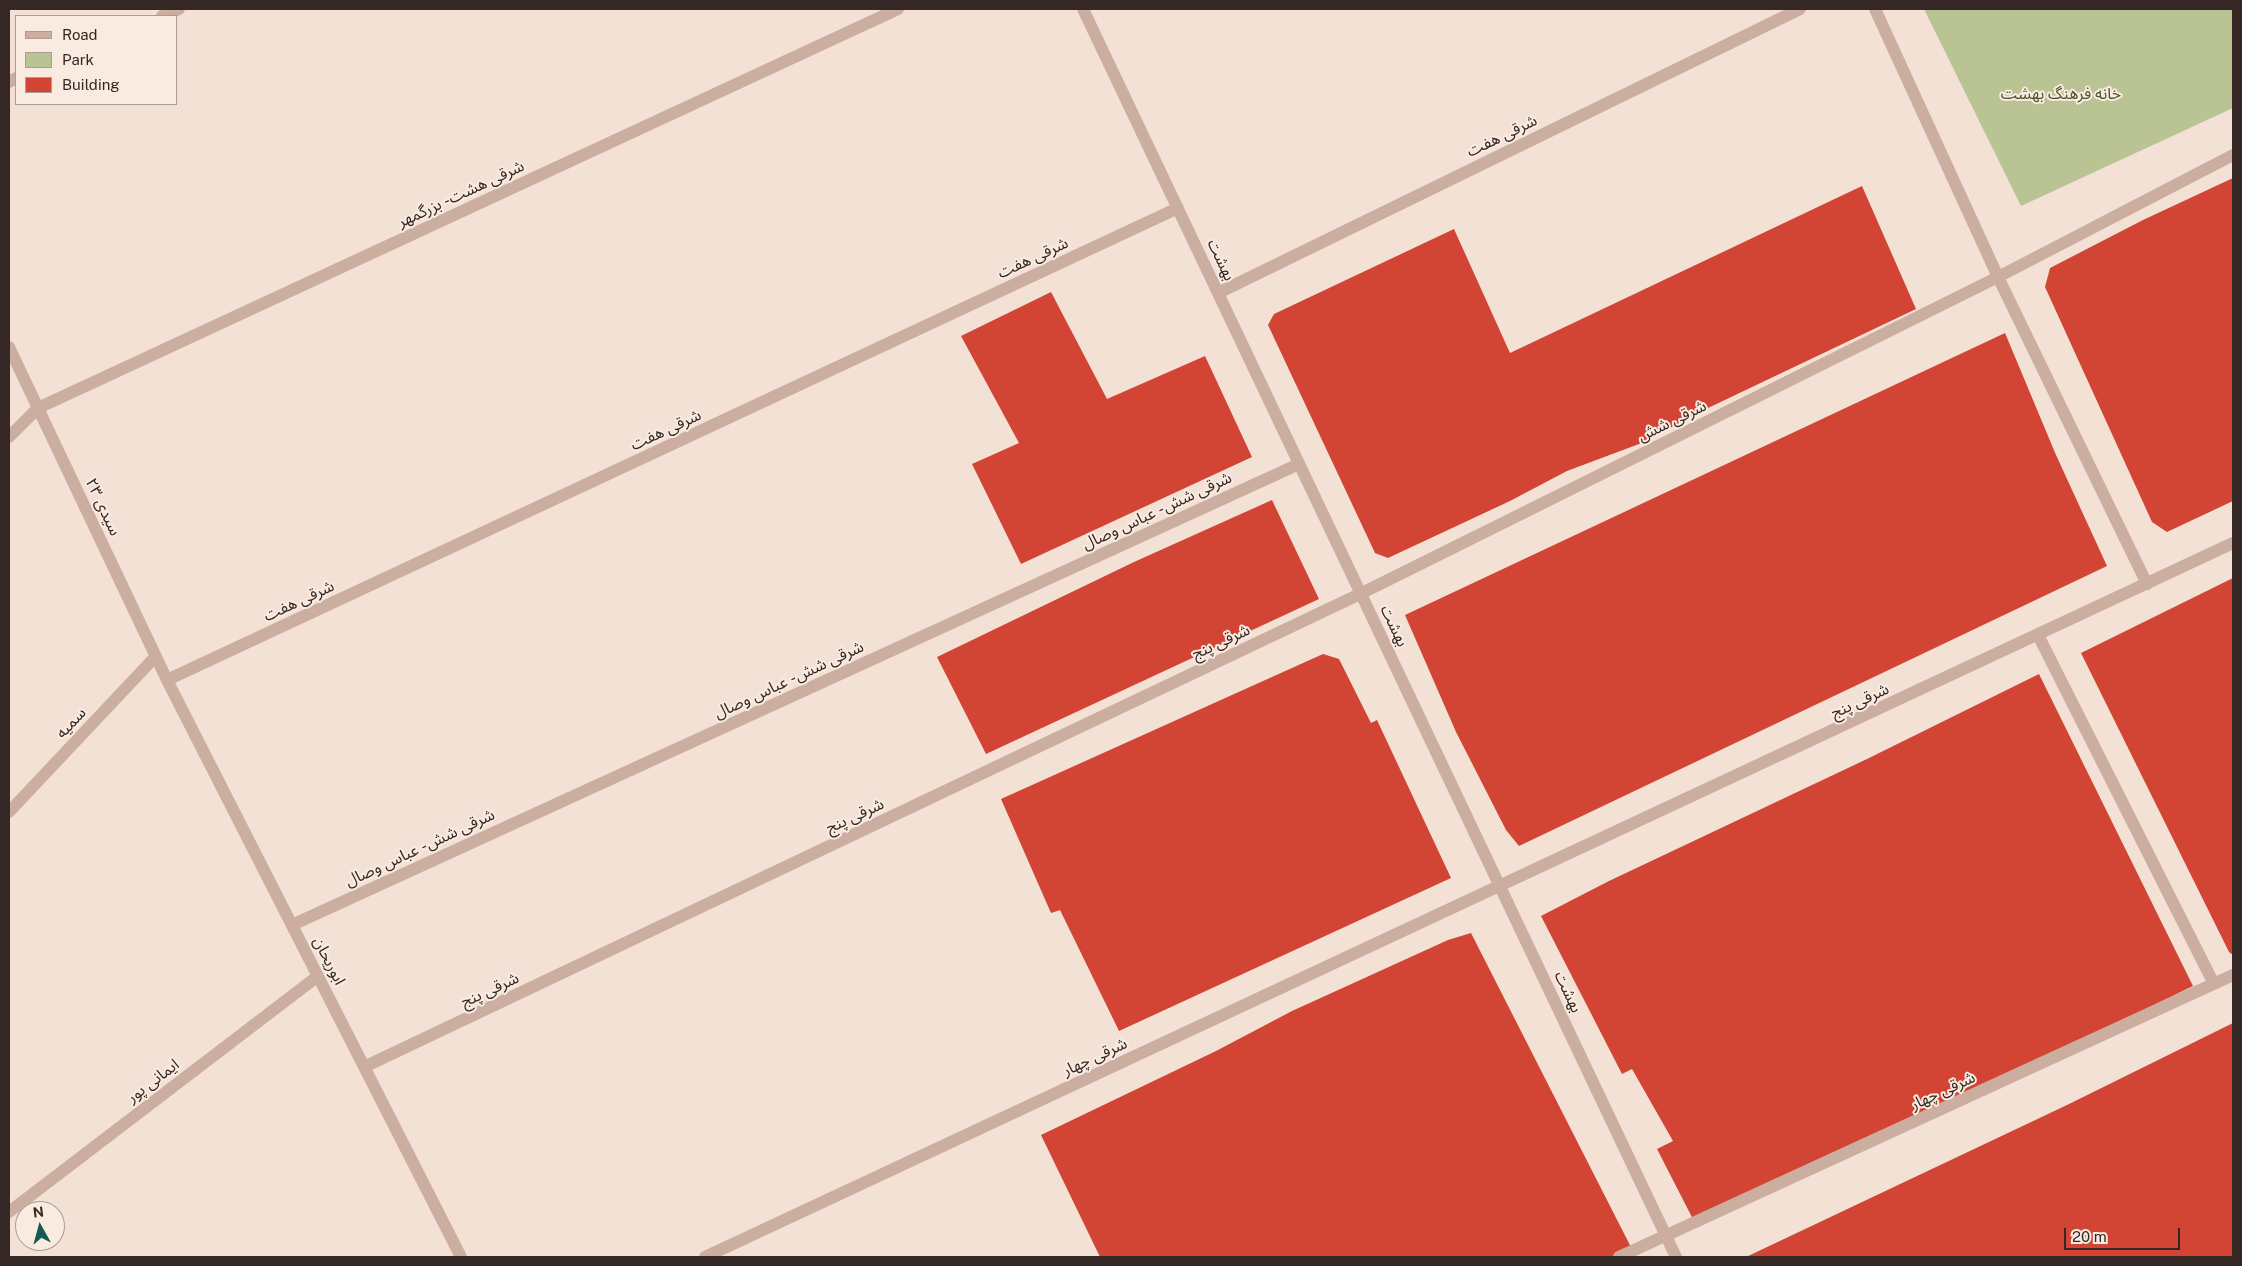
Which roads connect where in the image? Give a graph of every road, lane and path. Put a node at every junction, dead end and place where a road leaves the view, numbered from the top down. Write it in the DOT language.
graph roads {
  1 [pos="179,9"];
  2 [pos="898,9"];
  3 [pos="1800,9"];
  4 [pos="1875,9"];
  5 [pos="1088,10"];
  6 [pos="164,15"];
  7 [pos="2233,156"];
  8 [pos="1178,208"];
  9 [pos="1998,277"];
  10 [pos="1218,293"];
  11 [pos="9,347"];
  12 [pos="38,408"];
  13 [pos="9,437"];
  14 [pos="1299,464"];
  15 [pos="2233,543"];
  16 [pos="2147,584"];
  17 [pos="1360,594"];
  18 [pos="2038,636"];
  19 [pos="156,656"];
  20 [pos="168,680"];
  21 [pos="9,812"];
  22 [pos="1500,886"];
  23 [pos="292,925"];
  24 [pos="2233,975"];
  25 [pos="318,976"];
  26 [pos="2214,984"];
  27 [pos="364,1068"];
  28 [pos="9,1212"];
  29 [pos="1666,1236"];
  30 [pos="461,1257"];
  31 [pos="705,1257"];
  32 [pos="1619,1257"];
  33 [pos="1676,1257"];
  1 -- 6 [label="street"];
  2 -- 12 [label="street, شرقی هشت- بزرگمهر"];
  3 -- 10 [label="street, شرقی هفت"];
  4 -- 9 [label="street"];
  5 -- 8 [label="street, بهشت"];
  7 -- 9 [label="street, شرقی شش"];
  8 -- 10 [label="street, بهشت"];
  8 -- 20 [label="street, شرقی هفت"];
  9 -- 16 [label="street"];
  9 -- 17 [label="street, شرقی شش"];
  10 -- 14 [label="street, بهشت"];
  11 -- 12 [label="street, سیدی ۲۳"];
  12 -- 13 [label="street"];
  12 -- 19 [label="street, سیدی ۲۳"];
  14 -- 17 [label="street, بهشت"];
  14 -- 23 [label="street, شرقی شش- عباس وصال"];
  15 -- 16 [label="street, شرقی پنج"];
  16 -- 18 [label="street, شرقی پنج"];
  17 -- 22 [label="street, بهشت"];
  17 -- 27 [label="street, شرقی پنج"];
  18 -- 22 [label="street, شرقی پنج"];
  18 -- 26 [label="street"];
  19 -- 20 [label="street, سیدی ۲۳"];
  19 -- 21 [label="street, سمیه"];
  20 -- 23 [label="street, ابوریحان"];
  22 -- 29 [label="street, بهشت"];
  22 -- 31 [label="street, شرقی چهار"];
  23 -- 25 [label="street, ابوریحان"];
  24 -- 26 [label="street, شرقی چهار"];
  25 -- 27 [label="street, ابوریحان"];
  25 -- 28 [label="street, ایمانی پور"];
  26 -- 29 [label="street, شرقی چهار"];
  27 -- 30 [label="street, ابوریحان"];
  29 -- 32 [label="street, شرقی چهار"];
  29 -- 33 [label="street, بهشت"];
}
